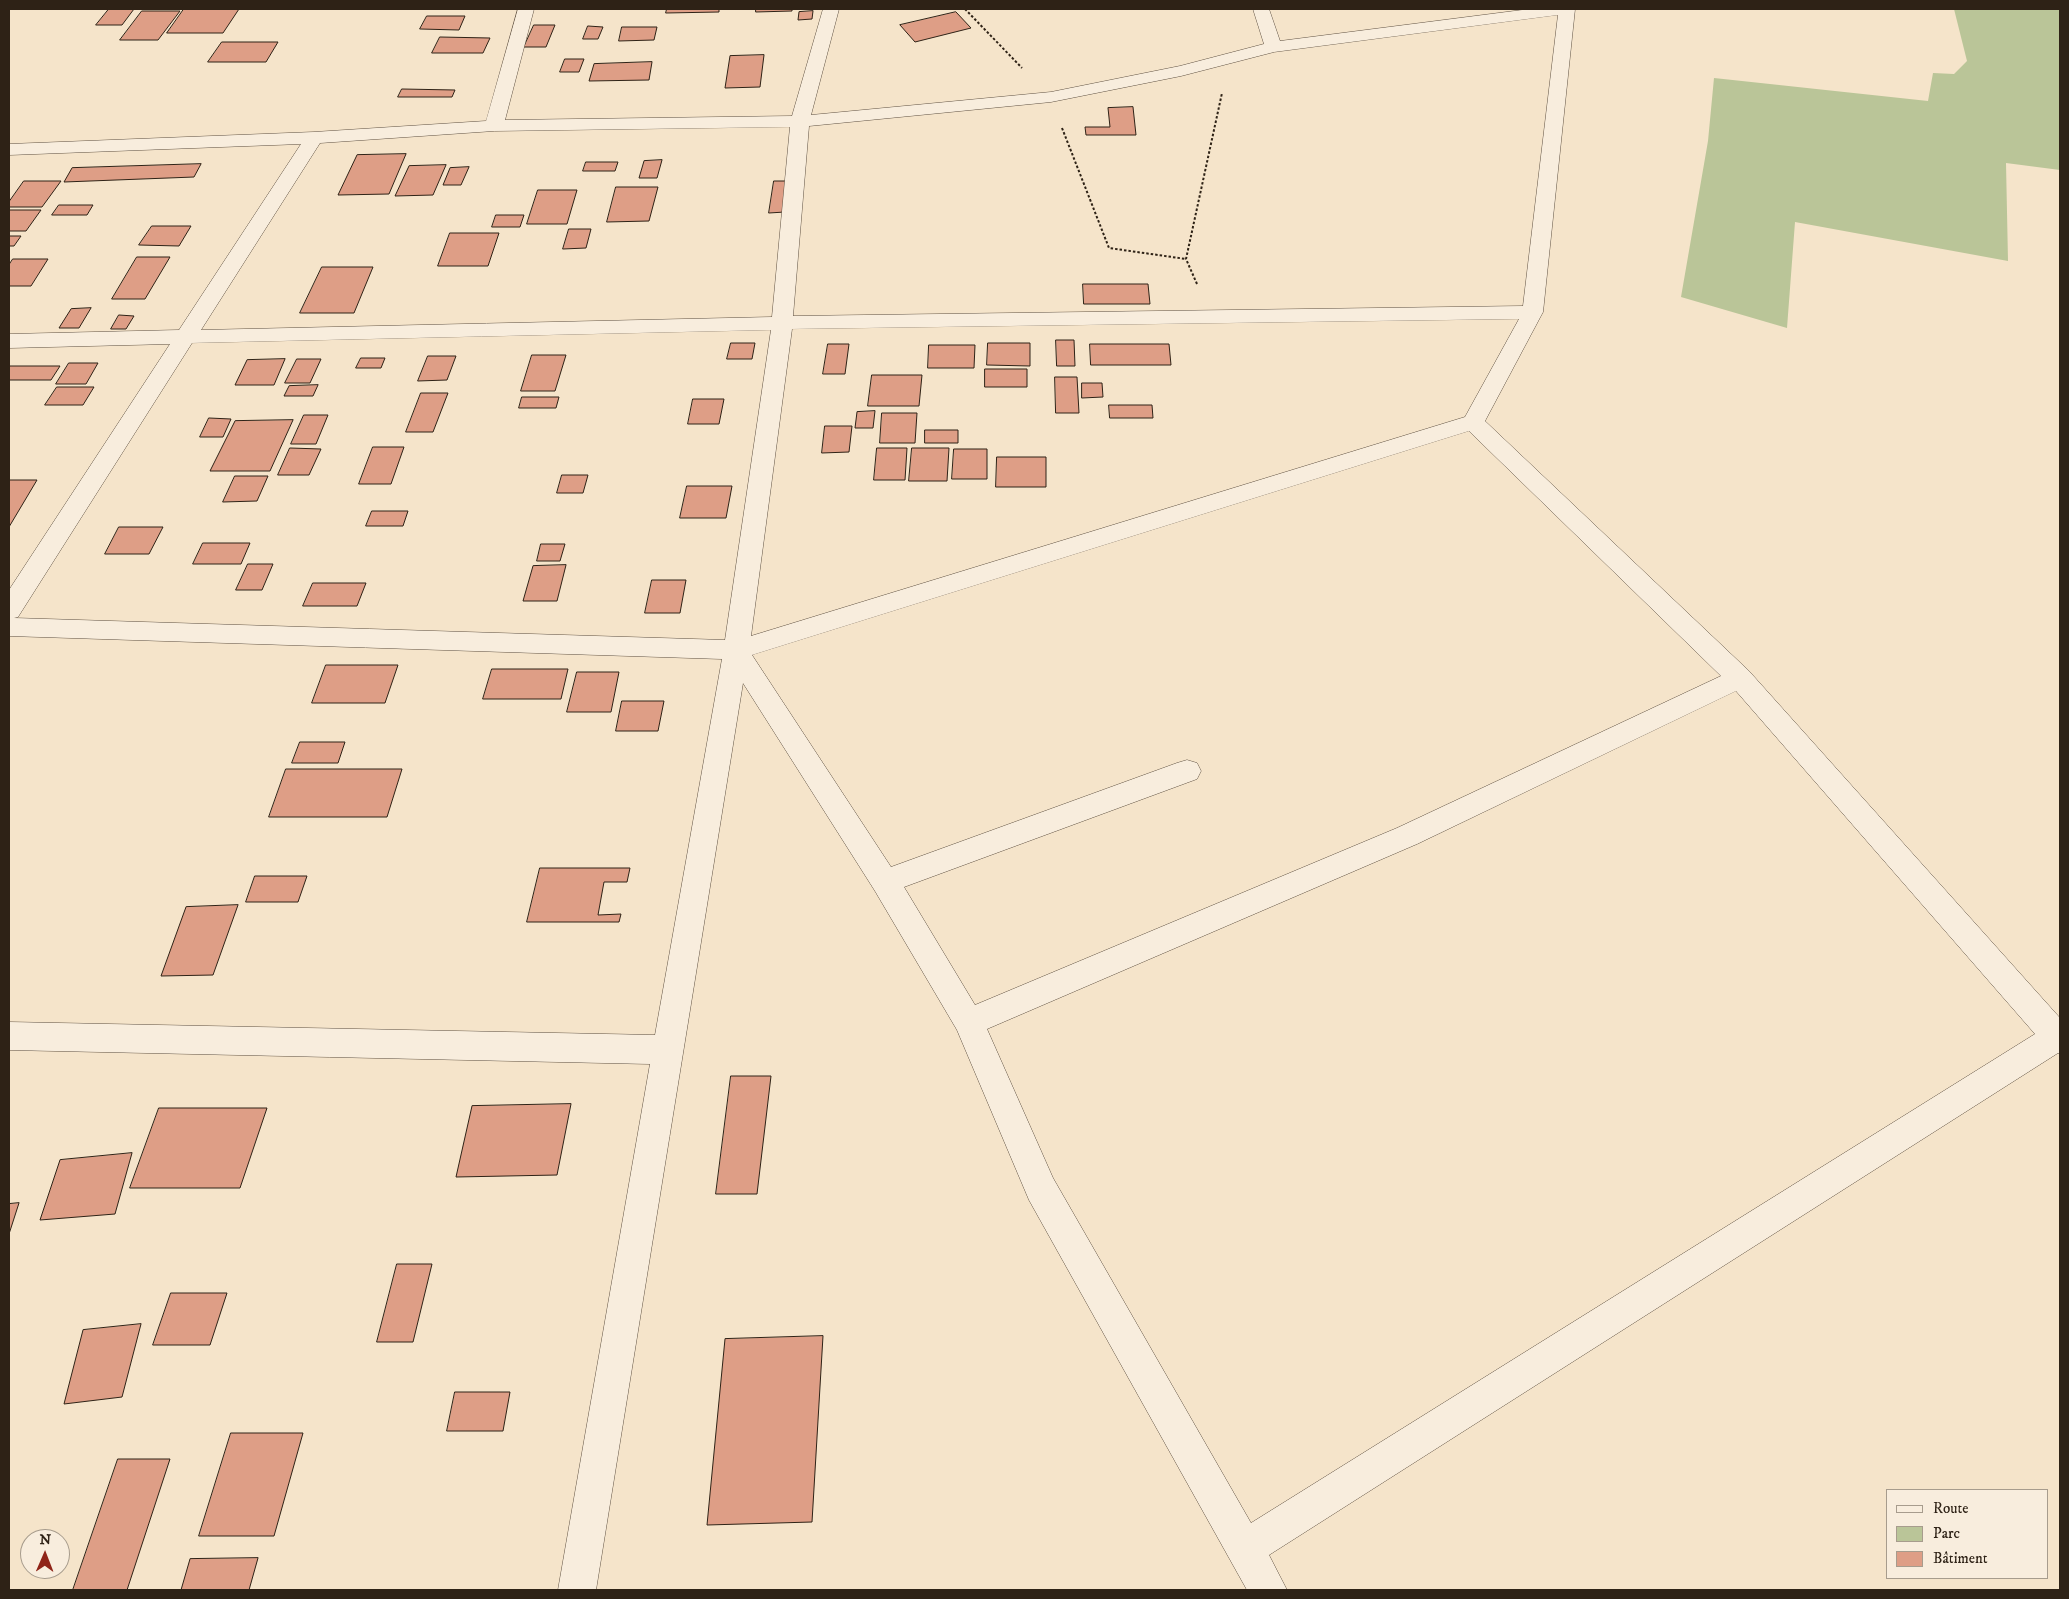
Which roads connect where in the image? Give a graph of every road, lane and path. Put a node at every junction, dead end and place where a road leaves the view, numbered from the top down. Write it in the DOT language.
graph roads {
  1 [pos="526,9"];
  2 [pos="832,9"];
  3 [pos="965,9"];
  4 [pos="1261,9"];
  5 [pos="1567,9"];
  6 [pos="1272,47"];
  7 [pos="1230,59"];
  8 [pos="1051,97"];
  9 [pos="800,121"];
  10 [pos="494,126"];
  11 [pos="314,138"];
  12 [pos="9,149"];
  13 [pos="1186,259"];
  14 [pos="1533,312"];
  15 [pos="1210,317"];
  16 [pos="782,323"];
  17 [pos="185,338"];
  18 [pos="9,340"];
  19 [pos="1473,422"];
  20 [pos="9,610"];
  21 [pos="9,627"];
  22 [pos="736,650"];
  23 [pos="1740,678"];
  24 [pos="1187,771"];
  25 [pos="885,882"];
  26 [pos="969,1022"];
  27 [pos="9,1036"];
  28 [pos="2059,1037"];
  29 [pos="668,1050"];
  30 [pos="1244,1548"];
  31 [pos="577,1590"];
  32 [pos="1268,1590"];
  1 -- 10 [label="street"];
  2 -- 9 [label="street"];
  3 -- 8 [label="path"];
  4 -- 6 [label="street"];
  5 -- 6 [label="street"];
  5 -- 14 [label="street"];
  6 -- 7 [label="street"];
  7 -- 8 [label="street"];
  7 -- 13 [label="path"];
  8 -- 9 [label="street"];
  8 -- 13 [label="path"];
  9 -- 10 [label="street"];
  9 -- 16 [label="street"];
  10 -- 11 [label="street"];
  11 -- 12 [label="street"];
  11 -- 17 [label="street"];
  13 -- 15 [label="path"];
  14 -- 15 [label="street"];
  14 -- 19 [label="street"];
  15 -- 16 [label="street"];
  16 -- 17 [label="street"];
  16 -- 22 [label="street"];
  17 -- 18 [label="street"];
  17 -- 20 [label="street"];
  19 -- 22 [label="street"];
  19 -- 23 [label="street"];
  21 -- 22 [label="street"];
  22 -- 25 [label="street"];
  22 -- 29 [label="street"];
  23 -- 26 [label="street"];
  23 -- 28 [label="street"];
  24 -- 25 [label="street"];
  25 -- 26 [label="street"];
  26 -- 30 [label="street"];
  27 -- 29 [label="street"];
  28 -- 30 [label="street"];
  29 -- 31 [label="street"];
  30 -- 32 [label="street"];
}
